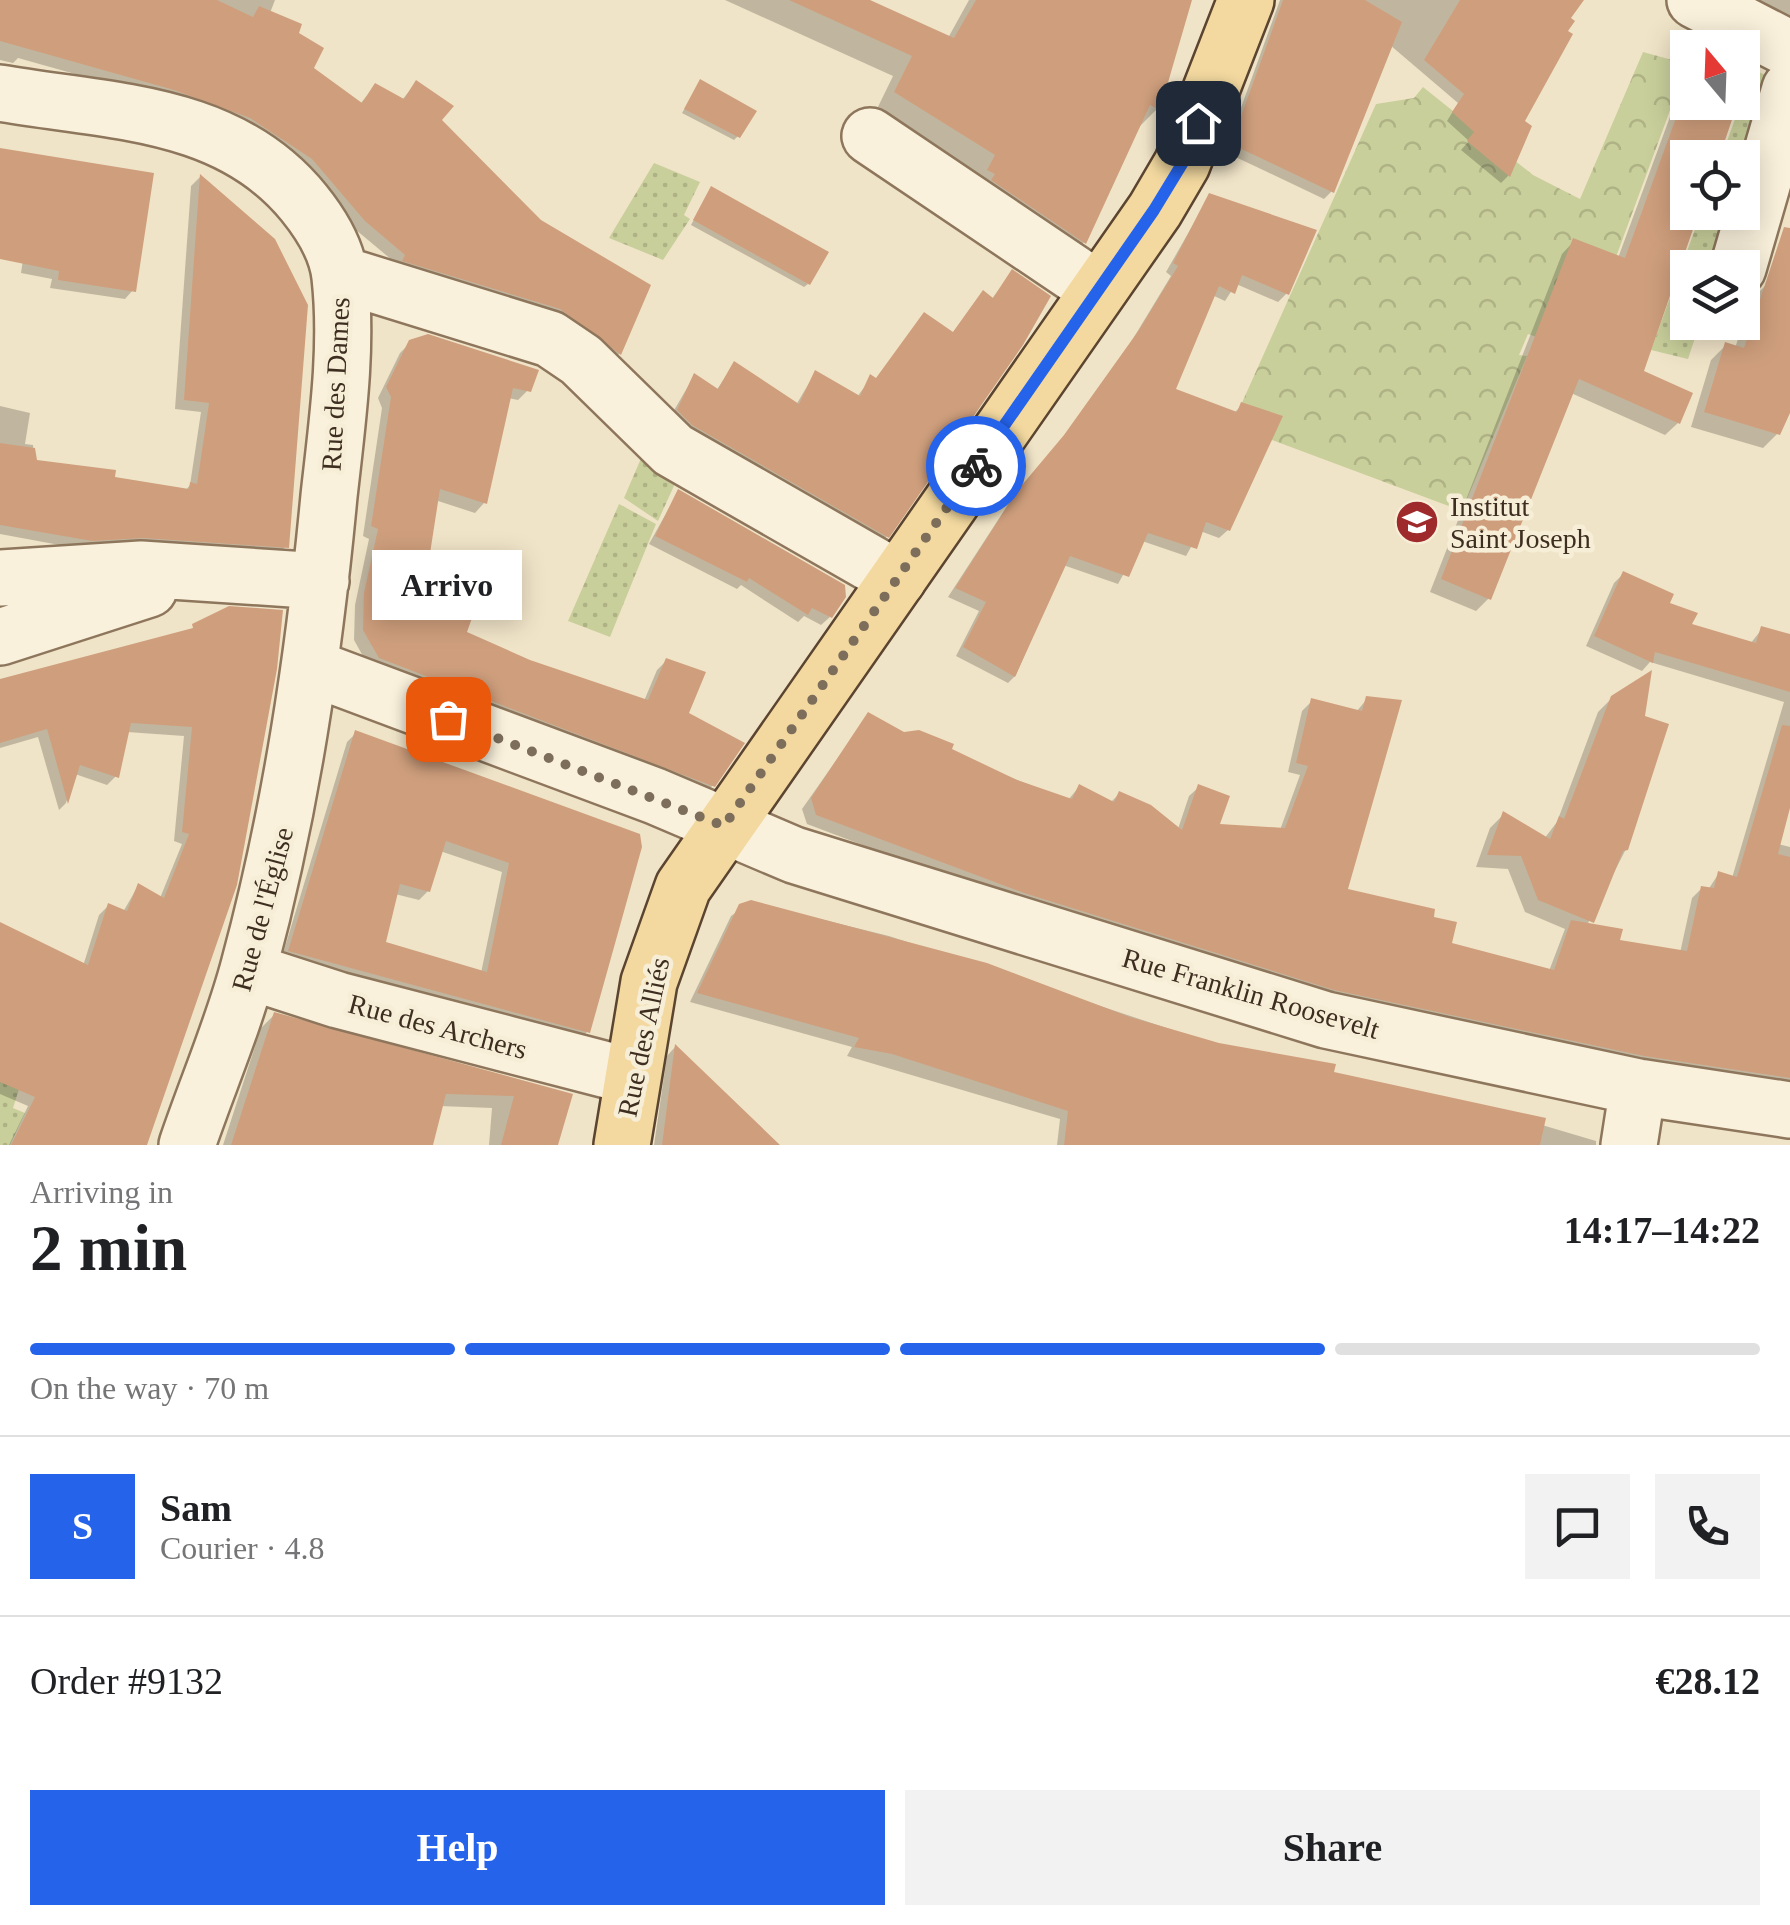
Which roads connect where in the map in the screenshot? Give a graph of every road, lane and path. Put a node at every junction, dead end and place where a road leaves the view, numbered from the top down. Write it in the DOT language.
graph roads {
  1 [pos="1246,0"];
  2 [pos="1695,0"];
  3 [pos="1790,49"];
  4 [pos="1790,89"];
  5 [pos="0,93"];
  6 [pos="870,136"];
  7 [pos="1743,250"];
  8 [pos="340,274"];
  9 [pos="1096,290"];
  10 [pos="198,573"];
  11 [pos="0,578"];
  12 [pos="898,579"];
  13 [pos="321,580"];
  14 [pos="0,637"];
  15 [pos="310,667"];
  16 [pos="724,826"];
  17 [pos="248,971"];
  18 [pos="630,1076"];
  19 [pos="1638,1087"];
  20 [pos="1790,1110"];
  21 [pos="186,1145"];
  22 [pos="622,1145"];
  23 [pos="1630,1145"];
  1 -- 9 [label="main road, Rue des Alliés"];
  2 -- 3 [label="street"];
  4 -- 7 [label="street"];
  5 -- 8 [label="street, Rue des Dames"];
  6 -- 9 [label="street"];
  8 -- 12 [label="street"];
  8 -- 13 [label="street, Rue des Dames"];
  9 -- 12 [label="main road, Rue des Alliés"];
  10 -- 11 [label="street"];
  10 -- 13 [label="street"];
  10 -- 14 [label="street"];
  12 -- 16 [label="main road, Rue des Alliés"];
  13 -- 15 [label="street, Rue des Dames"];
  15 -- 16 [label="street, Rue Franklin Roosevelt"];
  15 -- 17 [label="street, Rue de l'Église"];
  16 -- 18 [label="main road, Rue des Alliés"];
  16 -- 19 [label="street, Rue Franklin Roosevelt"];
  17 -- 18 [label="street, Rue des Archers"];
  17 -- 21 [label="street, Rue de l'Église"];
  18 -- 22 [label="main road, Rue des Alliés"];
  19 -- 20 [label="street, Rue Franklin Roosevelt"];
  19 -- 23 [label="street"];
}
